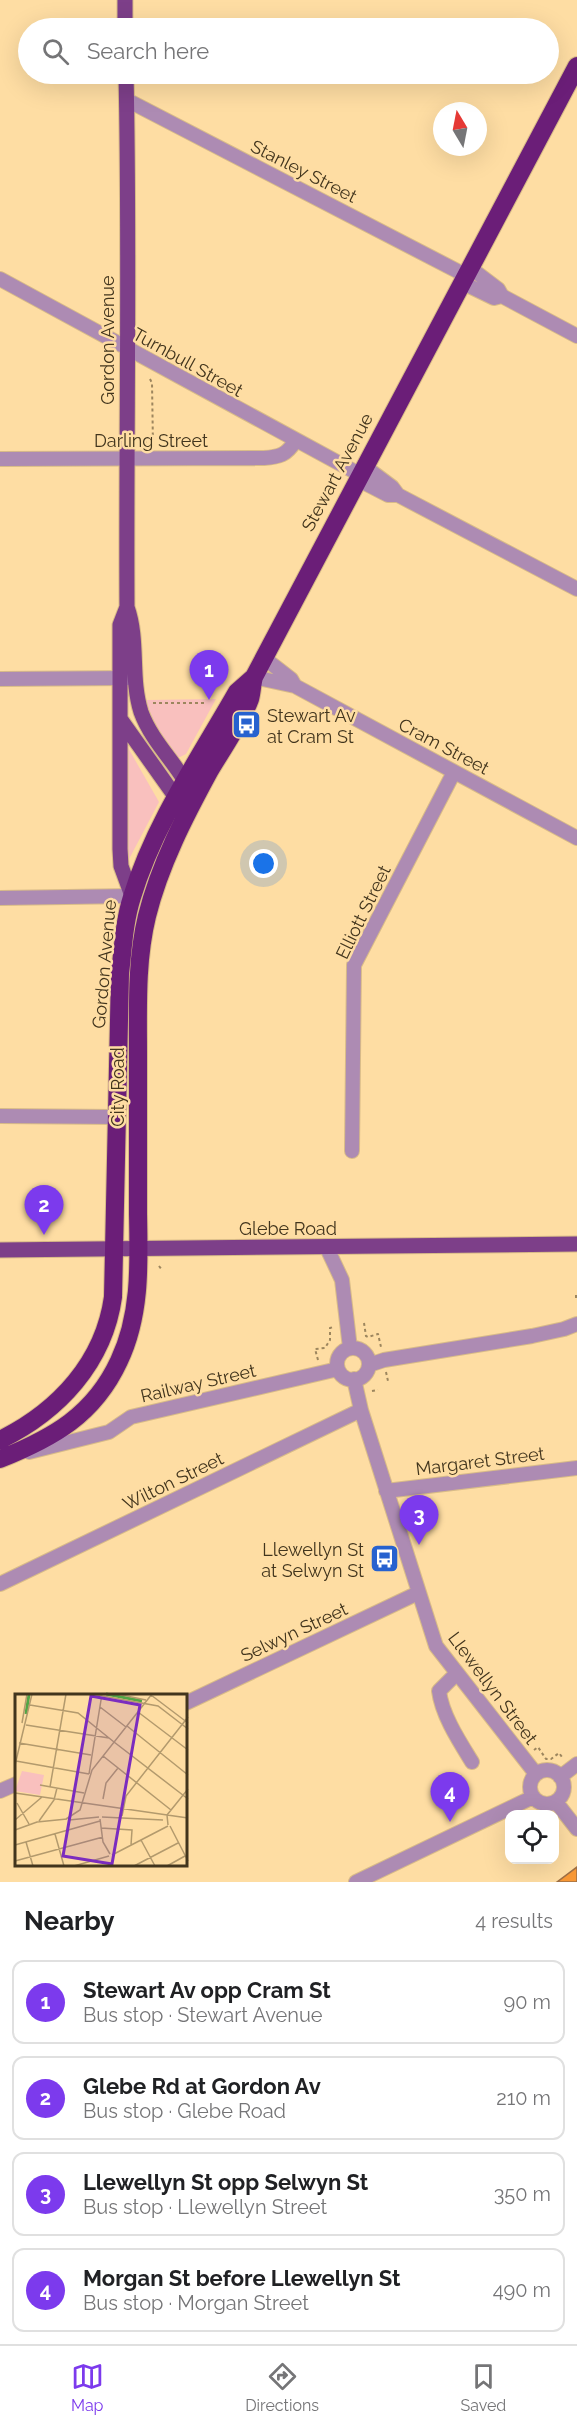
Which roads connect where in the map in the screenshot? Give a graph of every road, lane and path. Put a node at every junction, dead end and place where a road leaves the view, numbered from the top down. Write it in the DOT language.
graph roads {
  1 [pos="125,0"];
  2 [pos="126,18"];
  3 [pos="574,78"];
  4 [pos="126,84"];
  5 [pos="127,100"];
  6 [pos="465,275"];
  7 [pos="0,279"];
  8 [pos="577,336"];
  9 [pos="129,350"];
  10 [pos="150,379"];
  11 [pos="295,441"];
  12 [pos="144,442"];
  13 [pos="126,458"];
  14 [pos="0,459"];
  15 [pos="360,473"];
  16 [pos="577,589"];
  17 [pos="264,658"];
  18 [pos="254,676"];
  19 [pos="127,678"];
  20 [pos="0,679"];
  21 [pos="295,686"];
  22 [pos="153,703"];
  23 [pos="207,703"];
  24 [pos="121,720"];
  25 [pos="454,772"];
  26 [pos="187,780"];
  27 [pos="186,799"];
  28 [pos="577,838"];
  29 [pos="132,896"];
  30 [pos="0,898"];
  31 [pos="0,1116"];
  32 [pos="117,1117"];
  33 [pos="352,1151"];
  34 [pos="577,1244"];
  35 [pos="326,1246"];
  36 [pos="138,1248"];
  37 [pos="114,1249"];
  38 [pos="0,1250"];
  39 [pos="159,1266"];
  40 [pos="162,1270"];
  41 [pos="576,1294"];
  42 [pos="576,1301"];
  43 [pos="364,1323"];
  44 [pos="577,1324"];
  45 [pos="333,1327"];
  46 [pos="350,1348"];
  47 [pos="381,1348"];
  48 [pos="318,1360"];
  49 [pos="369,1365"];
  50 [pos="338,1369"];
  51 [pos="386,1372"];
  52 [pos="354,1379"];
  53 [pos="388,1381"];
  54 [pos="378,1390"];
  55 [pos="372,1391"];
  56 [pos="361,1410"];
  57 [pos="0,1440"];
  58 [pos="0,1459"];
  59 [pos="577,1467"];
  60 [pos="386,1491"];
  61 [pos="0,1584"];
  62 [pos="418,1593"];
  63 [pos="457,1673"];
  64 [pos="188,1702"];
  65 [pos="534,1750"];
  66 [pos="562,1757"];
  67 [pos="472,1762"];
  68 [pos="577,1764"];
  69 [pos="537,1774"];
  70 [pos="560,1777"];
  71 [pos="15,1784"];
  72 [pos="0,1791"];
  73 [pos="533,1797"];
  74 [pos="556,1802"];
  75 [pos="577,1829"];
  76 [pos="356,1882"];
  1 -- 2 [label="main road"];
  3 -- 6 [label="highway, Stewart Avenue"];
  4 -- 5 [label="main road, Gordon Avenue"];
  5 -- 6 [label="street, Stanley Street"];
  5 -- 9 [label="main road, Gordon Avenue"];
  6 -- 8 [label="street, Stanley Street"];
  6 -- 15 [label="highway, Stewart Avenue"];
  7 -- 9 [label="street, Turnbull Street"];
  9 -- 11 [label="street, Turnbull Street"];
  9 -- 13 [label="main road, Gordon Avenue"];
  10 -- 12 [label="path"];
  11 -- 13 [label="street, Darling Street"];
  11 -- 15 [label="street, Turnbull Street"];
  13 -- 14 [label="street, Darling Street"];
  13 -- 19 [label="main road, Gordon Avenue"];
  15 -- 16 [label="street, Turnbull Street"];
  15 -- 17 [label="highway, Stewart Avenue"];
  17 -- 18 [label="highway, Stewart Avenue"];
  17 -- 21 [label="street, Cram Street"];
  18 -- 21 [label="street, Cram Street"];
  18 -- 26 [label="highway, Stewart Avenue"];
  18 -- 27 [label="highway, City Road"];
  19 -- 20 [label="street"];
  19 -- 24 [label="main road, Gordon Avenue"];
  19 -- 26 [label="main road, Gordon Avenue"];
  21 -- 25 [label="street, Cram Street"];
  22 -- 23 [label="path"];
  24 -- 27 [label="main road"];
  24 -- 29 [label="main road, Gordon Avenue"];
  25 -- 28 [label="street, Cram Street"];
  25 -- 33 [label="street, Elliott Street"];
  26 -- 27 [label="highway, Stewart Avenue"];
  27 -- 29 [label="highway, Stewart Avenue"];
  27 -- 36 [label="highway, City Road"];
  29 -- 30 [label="street"];
  29 -- 32 [label="highway, Gordon Avenue"];
  31 -- 32 [label="street"];
  32 -- 37 [label="highway, Gordon Avenue"];
  34 -- 35 [label="main road, Glebe Road"];
  35 -- 36 [label="main road, Glebe Road"];
  35 -- 46 [label="street"];
  36 -- 37 [label="main road, Glebe Road"];
  36 -- 58 [label="highway, City Road"];
  37 -- 38 [label="main road, Glebe Road"];
  37 -- 57 [label="highway"];
  39 -- 40 [label="path"];
  41 -- 42 [label="path"];
  43 -- 47 [label="path"];
  44 -- 49 [label="street"];
  45 -- 48 [label="path"];
  46 -- 49 [label="street"];
  46 -- 50 [label="street"];
  49 -- 52 [label="street"];
  50 -- 52 [label="street"];
  50 -- 58 [label="street, Railway Street"];
  51 -- 53 [label="path"];
  52 -- 56 [label="street, Llewellyn Street"];
  54 -- 55 [label="path"];
  56 -- 60 [label="street, Llewellyn Street"];
  56 -- 61 [label="street, Wilton Street"];
  59 -- 60 [label="street, Margaret Street"];
  60 -- 62 [label="street, Llewellyn Street"];
  62 -- 63 [label="street, Llewellyn Street"];
  62 -- 64 [label="street, Selwyn Street"];
  63 -- 67 [label="street"];
  63 -- 69 [label="street, Llewellyn Street"];
  65 -- 66 [label="path"];
  68 -- 70 [label="street"];
  69 -- 70 [label="street"];
  69 -- 73 [label="street"];
  70 -- 74 [label="street"];
  71 -- 72 [label="street"];
  73 -- 74 [label="street"];
  73 -- 76 [label="street"];
  74 -- 75 [label="street"];
}
